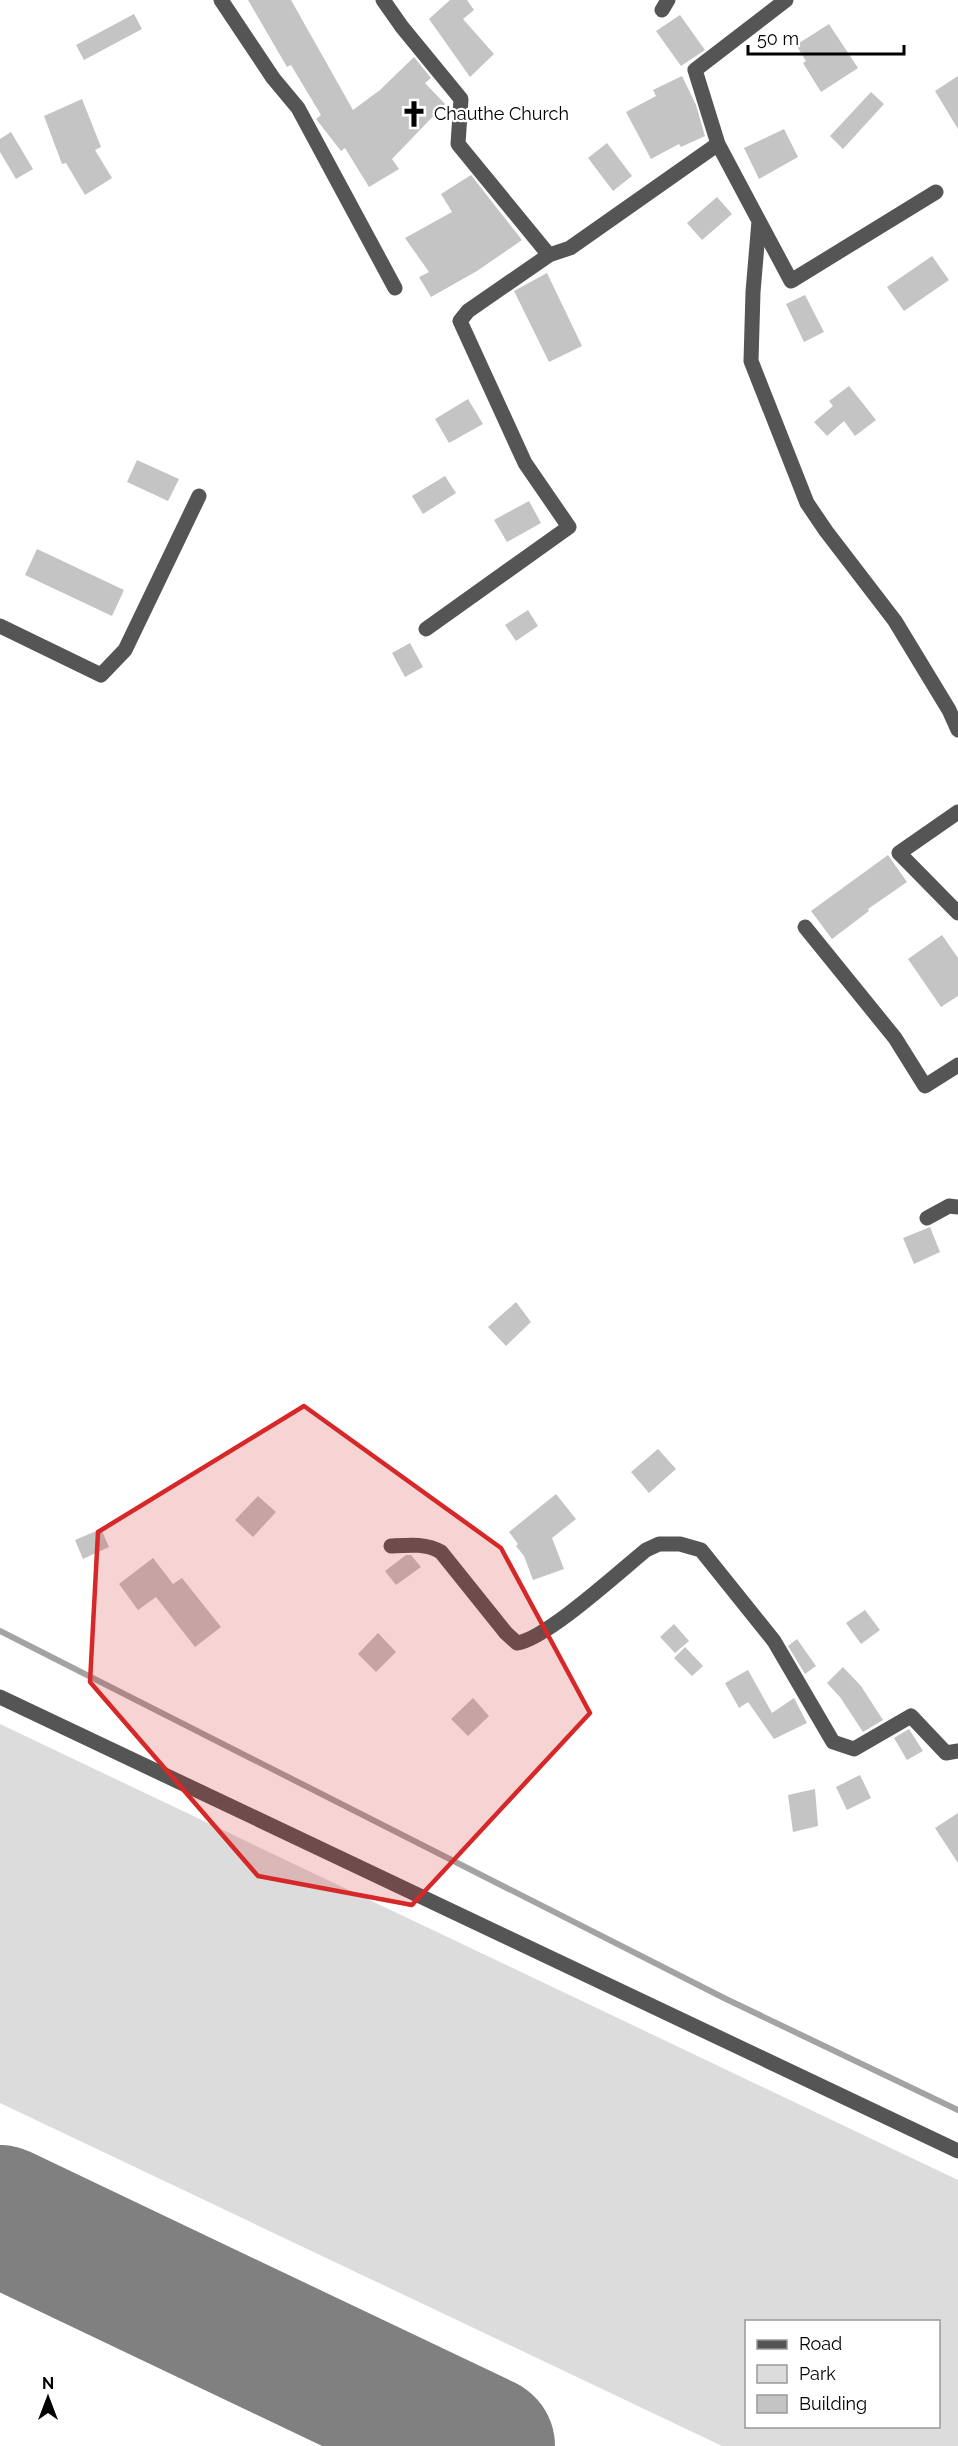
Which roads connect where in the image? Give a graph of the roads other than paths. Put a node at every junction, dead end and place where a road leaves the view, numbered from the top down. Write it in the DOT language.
graph roads {
  1 [pos="221,0"];
  2 [pos="383,0"];
  3 [pos="786,0"];
  4 [pos="718,144"];
  5 [pos="936,192"];
  6 [pos="759,221"];
  7 [pos="549,255"];
  8 [pos="394,288"];
  9 [pos="199,496"];
  10 [pos="0,626"];
  11 [pos="426,629"];
  12 [pos="958,730"];
  13 [pos="958,812"];
  14 [pos="958,913"];
  15 [pos="805,927"];
  16 [pos="958,1065"];
  17 [pos="958,1207"];
  18 [pos="927,1218"];
  19 [pos="391,1546"];
  20 [pos="0,1697"];
  21 [pos="958,1751"];
  22 [pos="958,2151"];
  1 -- 8 [label="street"];
  2 -- 7 [label="street"];
  3 -- 4 [label="street"];
  4 -- 6 [label="street"];
  4 -- 7 [label="street"];
  5 -- 6 [label="street"];
  6 -- 12 [label="street"];
  7 -- 11 [label="street"];
  9 -- 10 [label="street"];
  13 -- 14 [label="street"];
  15 -- 16 [label="street"];
  17 -- 18 [label="street"];
  19 -- 21 [label="street"];
  20 -- 22 [label="street"];
}
